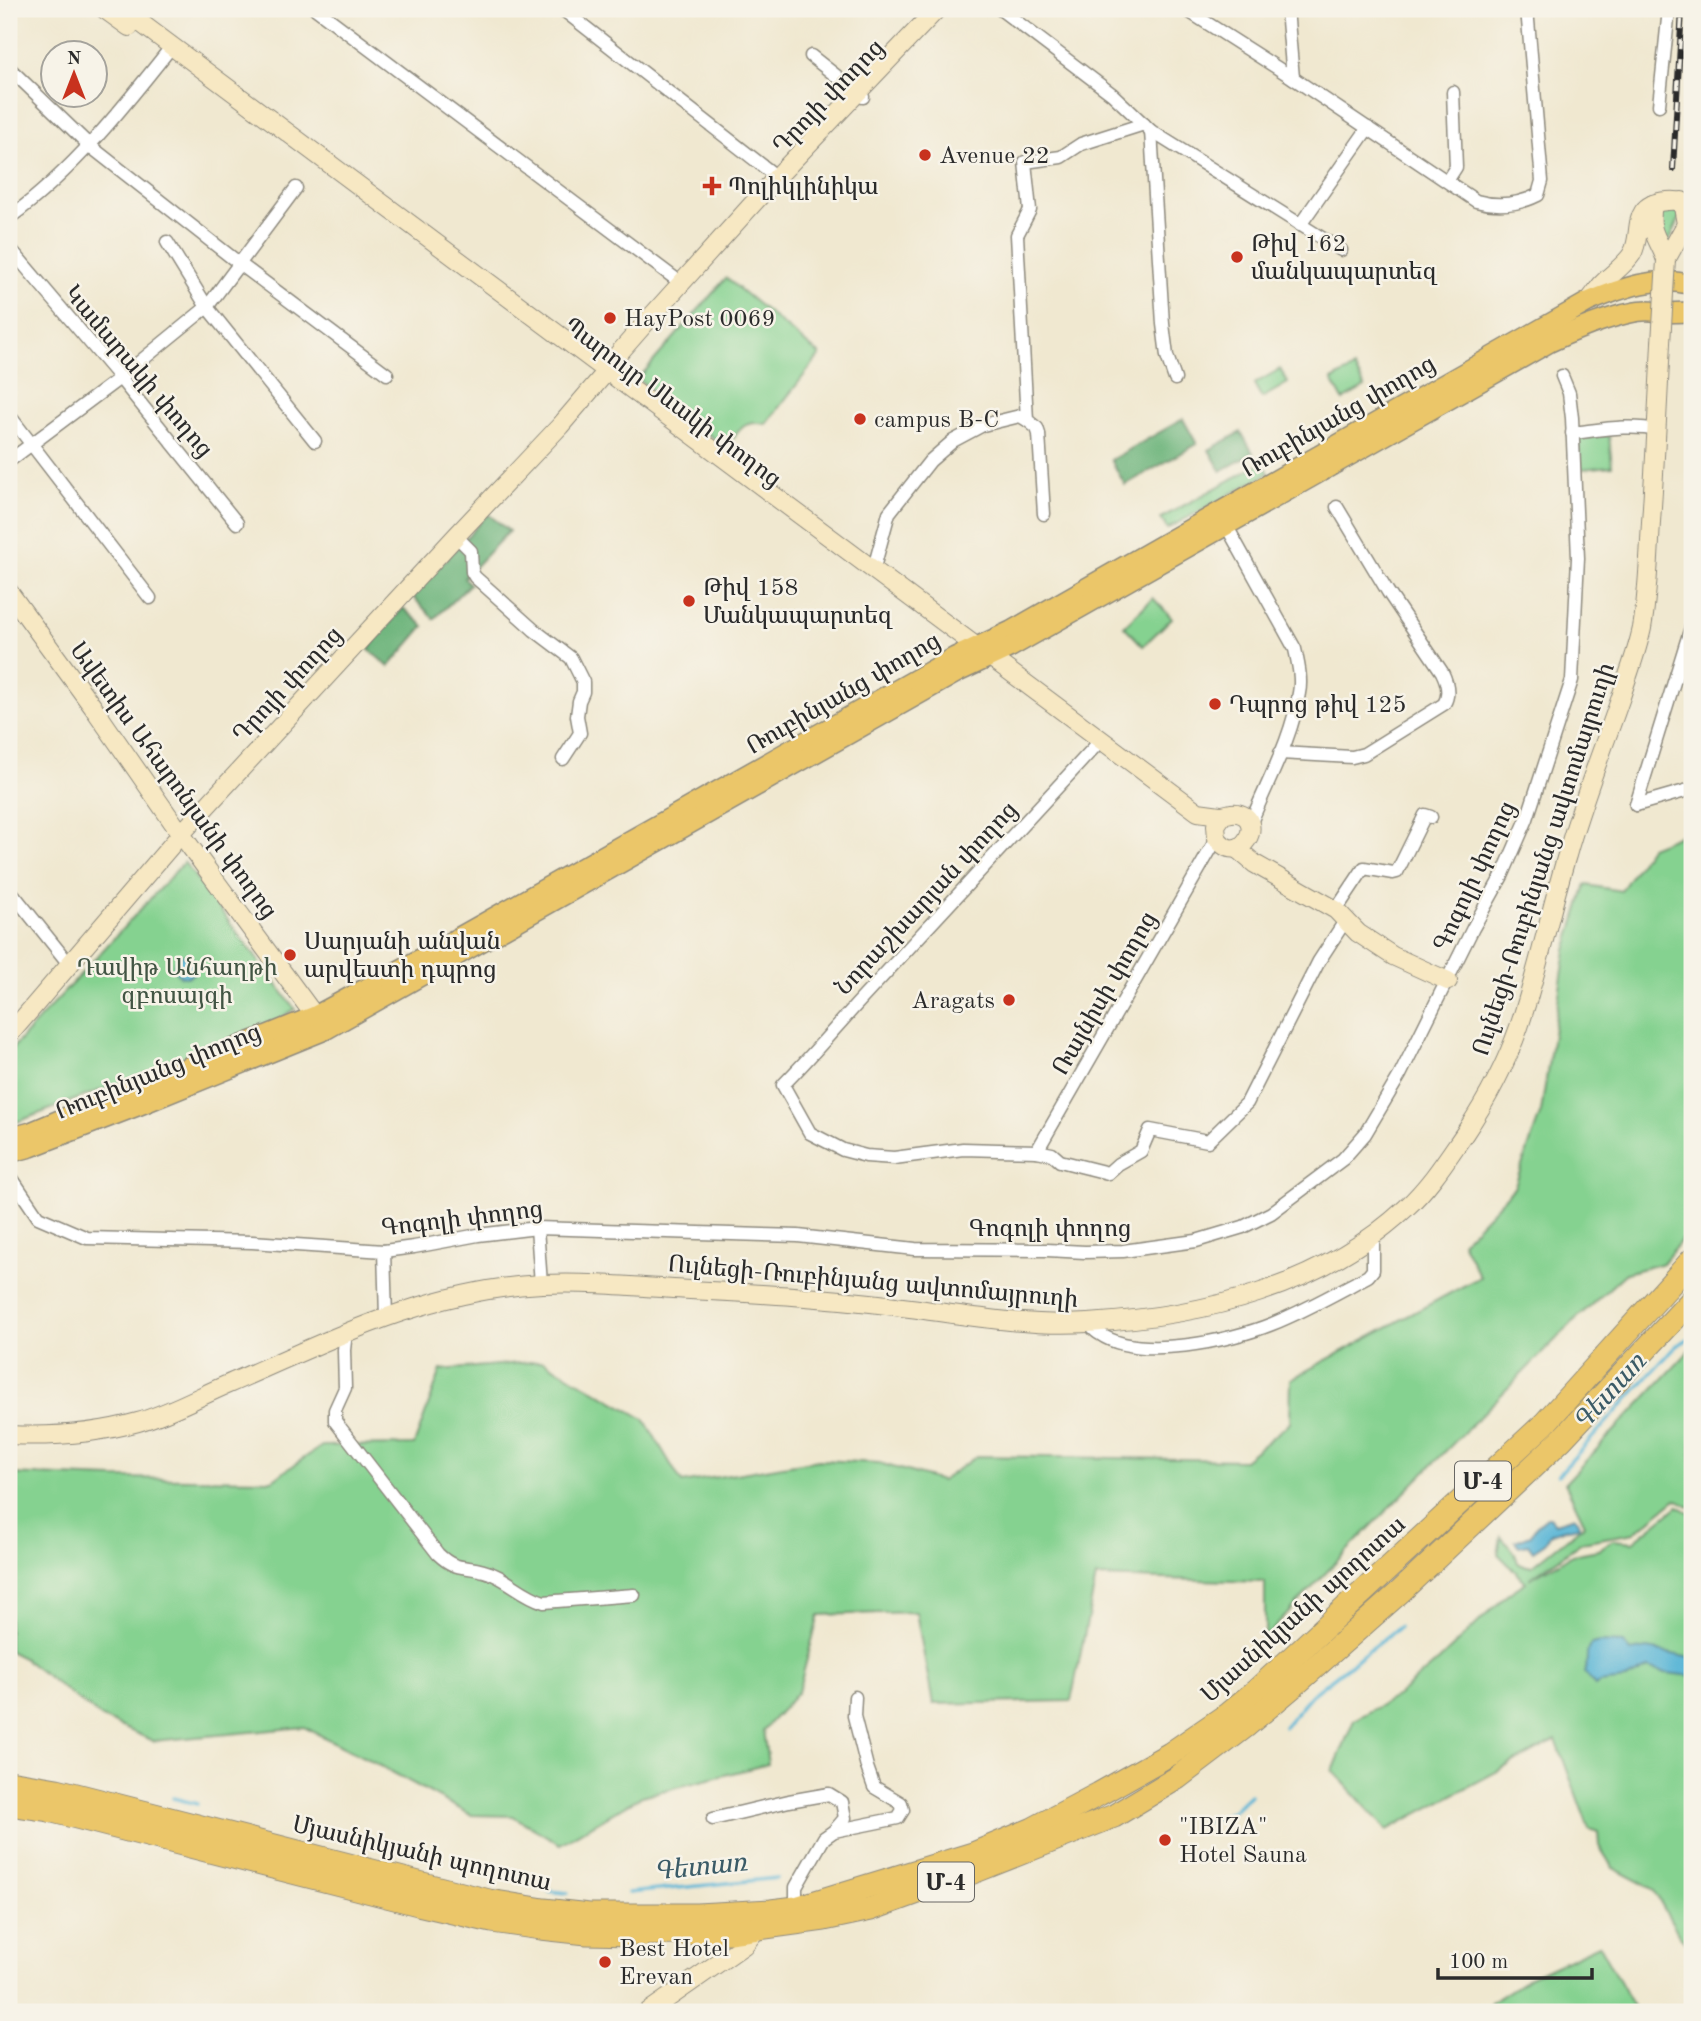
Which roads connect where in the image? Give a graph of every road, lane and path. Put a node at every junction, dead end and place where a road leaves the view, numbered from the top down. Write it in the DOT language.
graph roads {
  1 [pos="104,9"];
  2 [pos="122,9"];
  3 [pos="316,9"];
  4 [pos="562,9"];
  5 [pos="937,9"];
  6 [pos="943,9"];
  7 [pos="1000,9"];
  8 [pos="1185,9"];
  9 [pos="1287,9"];
  10 [pos="1527,9"];
  11 [pos="1669,9"];
  12 [pos="168,50"];
  13 [pos="811,56"];
  14 [pos="9,68"];
  15 [pos="1293,78"];
  16 [pos="1452,92"];
  17 [pos="860,95"];
  18 [pos="1658,105"];
  19 [pos="1148,127"];
  20 [pos="1368,128"];
  21 [pos="90,146"];
  22 [pos="777,177"];
  23 [pos="1447,181"];
  24 [pos="296,188"];
  25 [pos="1653,204"];
  26 [pos="1687,204"];
  27 [pos="9,218"];
  28 [pos="1300,225"];
  29 [pos="167,242"];
  30 [pos="9,247"];
  31 [pos="1341,250"];
  32 [pos="1666,260"];
  33 [pos="240,264"];
  34 [pos="1653,282"];
  35 [pos="681,284"];
  36 [pos="1689,284"];
  37 [pos="1588,302"];
  38 [pos="208,307"];
  39 [pos="1654,310"];
  40 [pos="1688,312"];
  41 [pos="387,374"];
  42 [pos="604,375"];
  43 [pos="1562,376"];
  44 [pos="120,378"];
  45 [pos="1175,379"];
  46 [pos="9,415"];
  47 [pos="1027,420"];
  48 [pos="1657,430"];
  49 [pos="1573,433"];
  50 [pos="315,441"];
  51 [pos="32,444"];
  52 [pos="9,461"];
  53 [pos="1337,507"];
  54 [pos="1044,514"];
  55 [pos="237,523"];
  56 [pos="1226,525"];
  57 [pos="456,536"];
  58 [pos="875,572"];
  59 [pos="9,592"];
  60 [pos="150,598"];
  61 [pos="1692,624"];
  62 [pos="978,654"];
  63 [pos="1098,743"];
  64 [pos="1280,753"];
  65 [pos="563,759"];
  66 [pos="1692,789"];
  67 [pos="1431,817"];
  68 [pos="1231,832"];
  69 [pos="181,834"];
  70 [pos="9,889"];
  71 [pos="1341,915"];
  72 [pos="69,964"];
  73 [pos="1448,981"];
  74 [pos="320,1023"];
  75 [pos="9,1035"];
  76 [pos="9,1138"];
  77 [pos="1037,1151"];
  78 [pos="9,1153"];
  79 [pos="9,1174"];
  80 [pos="537,1228"];
  81 [pos="1373,1236"];
  82 [pos="384,1251"];
  83 [pos="1692,1261"];
  84 [pos="541,1284"];
  85 [pos="1692,1300"];
  86 [pos="386,1317"];
  87 [pos="1088,1323"];
  88 [pos="346,1332"];
  89 [pos="9,1435"];
  90 [pos="634,1595"];
  91 [pos="855,1697"];
  92 [pos="9,1782"];
  93 [pos="9,1804"];
  94 [pos="713,1819"];
  95 [pos="834,1831"];
  96 [pos="796,1908"];
  97 [pos="757,1929"];
  98 [pos="648,2012"];
  1 -- 12 [label="street, Պարույր Սևակի փողոց"];
  2 -- 12 [label="street, Պարույր Սևակի փողոց"];
  3 -- 35 [label="street"];
  4 -- 22 [label="street"];
  5 -- 17 [label="street, Դրոյի փողոց"];
  6 -- 17 [label="street, Դրոյի փողոց"];
  7 -- 19 [label="street"];
  8 -- 15 [label="street"];
  9 -- 15 [label="street"];
  10 -- 23 [label="street"];
  11 -- 18 [label="street"];
  12 -- 21 [label="street"];
  12 -- 42 [label="street, Պարույր Սևակի փողոց"];
  13 -- 17 [label="street"];
  14 -- 21 [label="street"];
  15 -- 20 [label="street"];
  16 -- 23 [label="street"];
  17 -- 22 [label="street, Դրոյի փողոց"];
  17 -- 42 [label="street, Դրոյի փողոց"];
  19 -- 28 [label="street"];
  19 -- 45 [label="street"];
  19 -- 47 [label="street"];
  20 -- 23 [label="street"];
  20 -- 28 [label="street"];
  21 -- 27 [label="street"];
  21 -- 33 [label="street"];
  22 -- 35 [label="street, Դրոյի փողոց"];
  24 -- 33 [label="street"];
  25 -- 26 [label="street"];
  25 -- 32 [label="street"];
  25 -- 37 [label="street"];
  26 -- 32 [label="street"];
  28 -- 31 [label="street"];
  29 -- 38 [label="street"];
  30 -- 44 [label="street, Կամարակի փողոց"];
  32 -- 48 [label="street, Ուլնեցի-Ռուբինյանց ավտոմայրուղի, bridge"];
  33 -- 38 [label="street"];
  33 -- 41 [label="street"];
  34 -- 36 [label="main road, Ռուբինյանց փողոց"];
  34 -- 37 [label="main road, Ռուբինյանց փողոց"];
  34 -- 39 [label="main road"];
  35 -- 42 [label="street, Դրոյի փողոց"];
  36 -- 40 [label="main road"];
  37 -- 62 [label="main road, Ռուբինյանց փողոց"];
  38 -- 44 [label="street"];
  38 -- 50 [label="street"];
  39 -- 40 [label="main road, Ռուբինյանց փողոց"];
  39 -- 56 [label="main road, Ռուբինյանց փողոց"];
  42 -- 57 [label="street, Դրոյի փողոց"];
  42 -- 58 [label="street, Պարույր Սևակի փողոց"];
  42 -- 62 [label="street, Պարույր Սևակի փողոց"];
  43 -- 49 [label="street, Գոգոլի փողոց"];
  44 -- 51 [label="street"];
  44 -- 55 [label="street, Կամարակի փողոց"];
  46 -- 51 [label="street"];
  47 -- 54 [label="street"];
  47 -- 58 [label="street"];
  48 -- 49 [label="street"];
  48 -- 81 [label="street, Ուլնեցի-Ռուբինյանց ավտոմայրուղի"];
  49 -- 73 [label="street, Գոգոլի փողոց"];
  51 -- 52 [label="street"];
  51 -- 60 [label="street"];
  53 -- 64 [label="street"];
  56 -- 62 [label="main road, Ռուբինյանց փողոց"];
  56 -- 64 [label="street"];
  57 -- 65 [label="street"];
  57 -- 69 [label="street, Դրոյի փողոց"];
  58 -- 62 [label="street, Պարույր Սևակի փողոց"];
  59 -- 69 [label="street, Ավետիս Ահարոնյանի փողոց"];
  61 -- 66 [label="street"];
  62 -- 63 [label="street, Պարույր Սևակի փողոց"];
  62 -- 74 [label="main road, Ռուբինյանց փողոց"];
  63 -- 68 [label="street, Պարույր Սևակի փողոց"];
  63 -- 77 [label="street, Նորաշխարյան փողոց"];
  64 -- 68 [label="street, Ռայնիսի փողոց"];
  67 -- 71 [label="street"];
  68 -- 71 [label="street"];
  68 -- 77 [label="street, Ռայնիսի փողոց"];
  69 -- 72 [label="street, Դրոյի փողոց"];
  69 -- 74 [label="street, Ավետիս Ահարոնյանի փողոց"];
  70 -- 72 [label="street"];
  71 -- 73 [label="street"];
  71 -- 77 [label="street"];
  72 -- 75 [label="street, Դրոյի փողոց"];
  73 -- 80 [label="street, Գոգոլի փողոց"];
  74 -- 76 [label="main road, Ռուբինյանց փողոց"];
  74 -- 78 [label="main road, Ռուբինյանց փողոց"];
  79 -- 82 [label="street, Գոգոլի փողոց"];
  80 -- 82 [label="street, Գոգոլի փողոց"];
  80 -- 84 [label="street"];
  81 -- 87 [label="street, Ուլնեցի-Ռուբինյանց ավտոմայրուղի"];
  81 -- 87 [label="street"];
  82 -- 86 [label="street"];
  83 -- 96 [label="highway, Մյասնիկյանի պողոտա / Մ-4"];
  84 -- 86 [label="street, Ուլնեցի-Ռուբինյանց ավտոմայրուղի"];
  84 -- 87 [label="street, Ուլնեցի-Ռուբինյանց ավտոմայրուղի"];
  85 -- 97 [label="highway, Մյասնիկյանի պողոտա / Մ-4"];
  86 -- 88 [label="street, Ուլնեցի-Ռուբինյանց ավտոմայրուղի"];
  88 -- 89 [label="street, Ուլնեցի-Ռուբինյանց ավտոմայրուղի"];
  88 -- 90 [label="street"];
  91 -- 95 [label="street"];
  92 -- 96 [label="highway, Մյասնիկյանի պողոտա / Մ-4"];
  93 -- 97 [label="highway, Մյասնիկյանի պողոտա / Մ-4"];
  94 -- 95 [label="street"];
  95 -- 96 [label="street"];
  97 -- 98 [label="street"];
}
